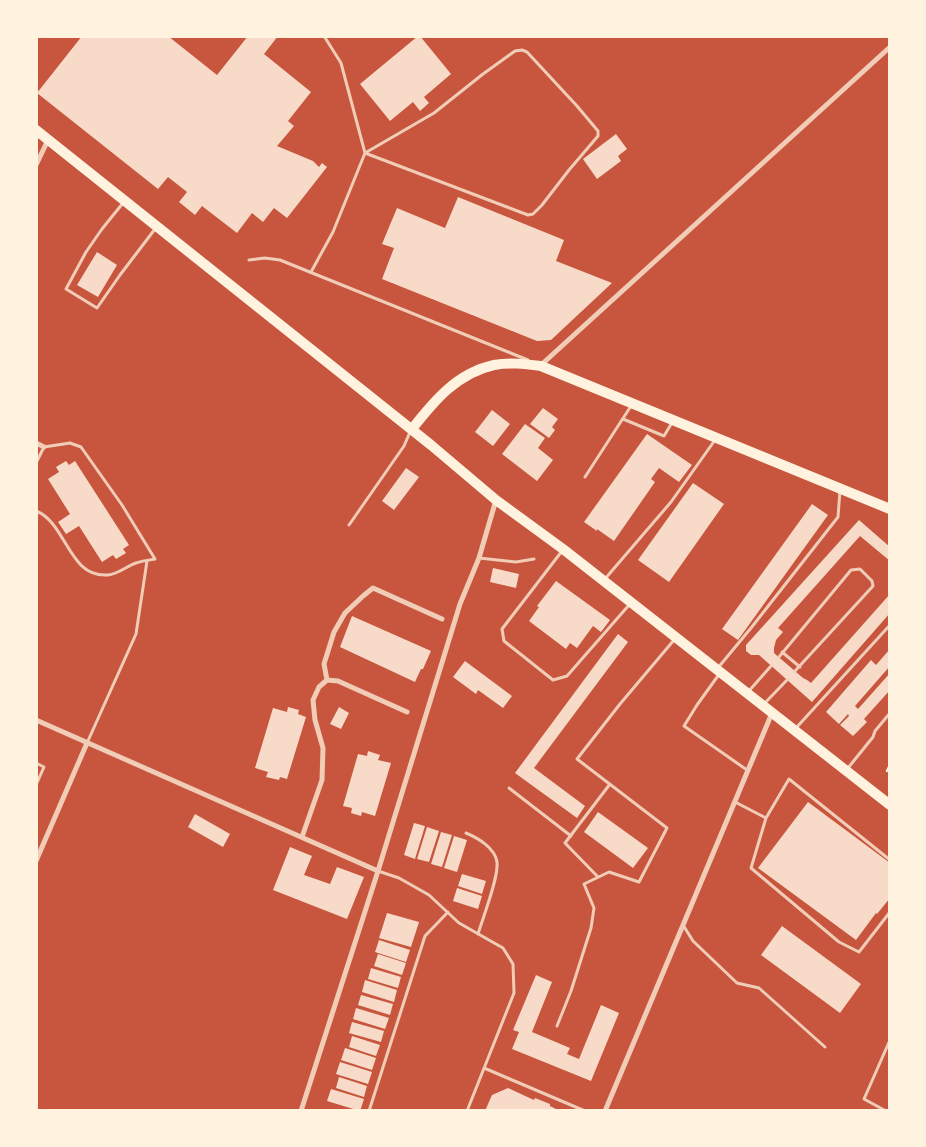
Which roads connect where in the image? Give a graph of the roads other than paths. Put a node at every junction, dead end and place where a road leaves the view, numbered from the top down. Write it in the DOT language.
graph roads {
  1 [pos="324,36"];
  2 [pos="890,47"];
  3 [pos="36,130"];
  4 [pos="48,139"];
  5 [pos="365,153"];
  6 [pos="36,165"];
  7 [pos="125,201"];
  8 [pos="157,226"];
  9 [pos="249,260"];
  10 [pos="311,272"];
  11 [pos="540,366"];
  12 [pos="633,404"];
  13 [pos="623,419"];
  14 [pos="674,420"];
  15 [pos="412,429"];
  16 [pos="716,438"];
  17 [pos="36,443"];
  18 [pos="44,447"];
  19 [pos="36,463"];
  20 [pos="585,477"];
  21 [pos="841,489"];
  22 [pos="496,500"];
  23 [pos="890,509"];
  24 [pos="36,511"];
  25 [pos="349,525"];
  26 [pos="564,549"];
  27 [pos="479,558"];
  28 [pos="534,559"];
  29 [pos="147,561"];
  30 [pos="604,581"];
  31 [pos="631,602"];
  32 [pos="442,619"];
  33 [pos="890,625"];
  34 [pos="676,637"];
  35 [pos="782,652"];
  36 [pos="778,657"];
  37 [pos="771,666"];
  38 [pos="800,667"];
  39 [pos="719,671"];
  40 [pos="795,671"];
  41 [pos="327,680"];
  42 [pos="786,680"];
  43 [pos="747,693"];
  44 [pos="763,705"];
  45 [pos="407,712"];
  46 [pos="772,713"];
  47 [pos="890,713"];
  48 [pos="36,720"];
  49 [pos="794,730"];
  50 [pos="87,742"];
  51 [pos="36,763"];
  52 [pos="748,770"];
  53 [pos="846,770"];
  54 [pos="610,784"];
  55 [pos="36,785"];
  56 [pos="509,788"];
  57 [pos="735,802"];
  58 [pos="889,804"];
  59 [pos="766,818"];
  60 [pos="466,833"];
  61 [pos="571,836"];
  62 [pos="302,837"];
  63 [pos="890,860"];
  64 [pos="36,861"];
  65 [pos="378,871"];
  66 [pos="598,877"];
  67 [pos="448,912"];
  68 [pos="890,912"];
  69 [pos="683,924"];
  70 [pos="478,934"];
  71 [pos="557,1026"];
  72 [pos="890,1040"];
  73 [pos="825,1047"];
  74 [pos="484,1068"];
  75 [pos="301,1111"];
  76 [pos="369,1111"];
  77 [pos="468,1111"];
  78 [pos="585,1111"];
  79 [pos="605,1111"];
  80 [pos="886,1111"];
  1 -- 5 [label="lane"];
  2 -- 11 [label="street"];
  3 -- 4 [label="main road"];
  4 -- 6 [label="street"];
  4 -- 7 [label="main road"];
  5 -- 5 [label="lane"];
  5 -- 10 [label="lane"];
  7 -- 8 [label="main road"];
  7 -- 8 [label="lane"];
  8 -- 15 [label="main road"];
  9 -- 10 [label="lane"];
  10 -- 11 [label="lane"];
  11 -- 12 [label="main road"];
  11 -- 15 [label="main road"];
  12 -- 13 [label="lane"];
  12 -- 14 [label="main road"];
  13 -- 14 [label="lane"];
  13 -- 20 [label="lane"];
  14 -- 16 [label="main road"];
  15 -- 22 [label="main road"];
  15 -- 25 [label="lane"];
  16 -- 21 [label="main road"];
  16 -- 30 [label="lane"];
  17 -- 18 [label="street"];
  18 -- 19 [label="lane"];
  18 -- 29 [label="lane"];
  21 -- 23 [label="main road"];
  21 -- 39 [label="lane"];
  22 -- 26 [label="main road"];
  22 -- 27 [label="street"];
  24 -- 29 [label="lane"];
  26 -- 30 [label="main road"];
  26 -- 31 [label="lane"];
  27 -- 28 [label="lane"];
  27 -- 65 [label="street"];
  29 -- 50 [label="lane"];
  30 -- 31 [label="main road"];
  31 -- 34 [label="main road"];
  32 -- 41 [label="street"];
  33 -- 49 [label="lane"];
  34 -- 39 [label="main road"];
  34 -- 54 [label="lane"];
  35 -- 36 [label="lane"];
  35 -- 38 [label="lane"];
  35 -- 38 [label="lane"];
  37 -- 43 [label="lane"];
  38 -- 40 [label="lane"];
  39 -- 43 [label="main road"];
  39 -- 52 [label="lane"];
  41 -- 45 [label="street"];
  41 -- 62 [label="street"];
  42 -- 44 [label="lane"];
  43 -- 44 [label="main road"];
  44 -- 46 [label="main road"];
  46 -- 49 [label="main road"];
  46 -- 52 [label="street"];
  47 -- 53 [label="lane"];
  48 -- 50 [label="street"];
  49 -- 53 [label="main road"];
  50 -- 62 [label="street"];
  50 -- 64 [label="street"];
  51 -- 55 [label="lane"];
  52 -- 57 [label="street"];
  53 -- 58 [label="main road"];
  54 -- 61 [label="lane"];
  54 -- 66 [label="lane"];
  56 -- 61 [label="lane"];
  57 -- 59 [label="lane"];
  57 -- 69 [label="street"];
  59 -- 63 [label="lane"];
  59 -- 68 [label="lane"];
  60 -- 70 [label="lane"];
  61 -- 66 [label="lane"];
  62 -- 65 [label="street"];
  65 -- 67 [label="lane"];
  65 -- 75 [label="street"];
  66 -- 71 [label="lane"];
  67 -- 70 [label="lane"];
  67 -- 76 [label="lane"];
  69 -- 73 [label="lane"];
  69 -- 79 [label="street"];
  70 -- 74 [label="lane"];
  72 -- 80 [label="lane"];
  74 -- 77 [label="lane"];
  74 -- 78 [label="lane"];
}
